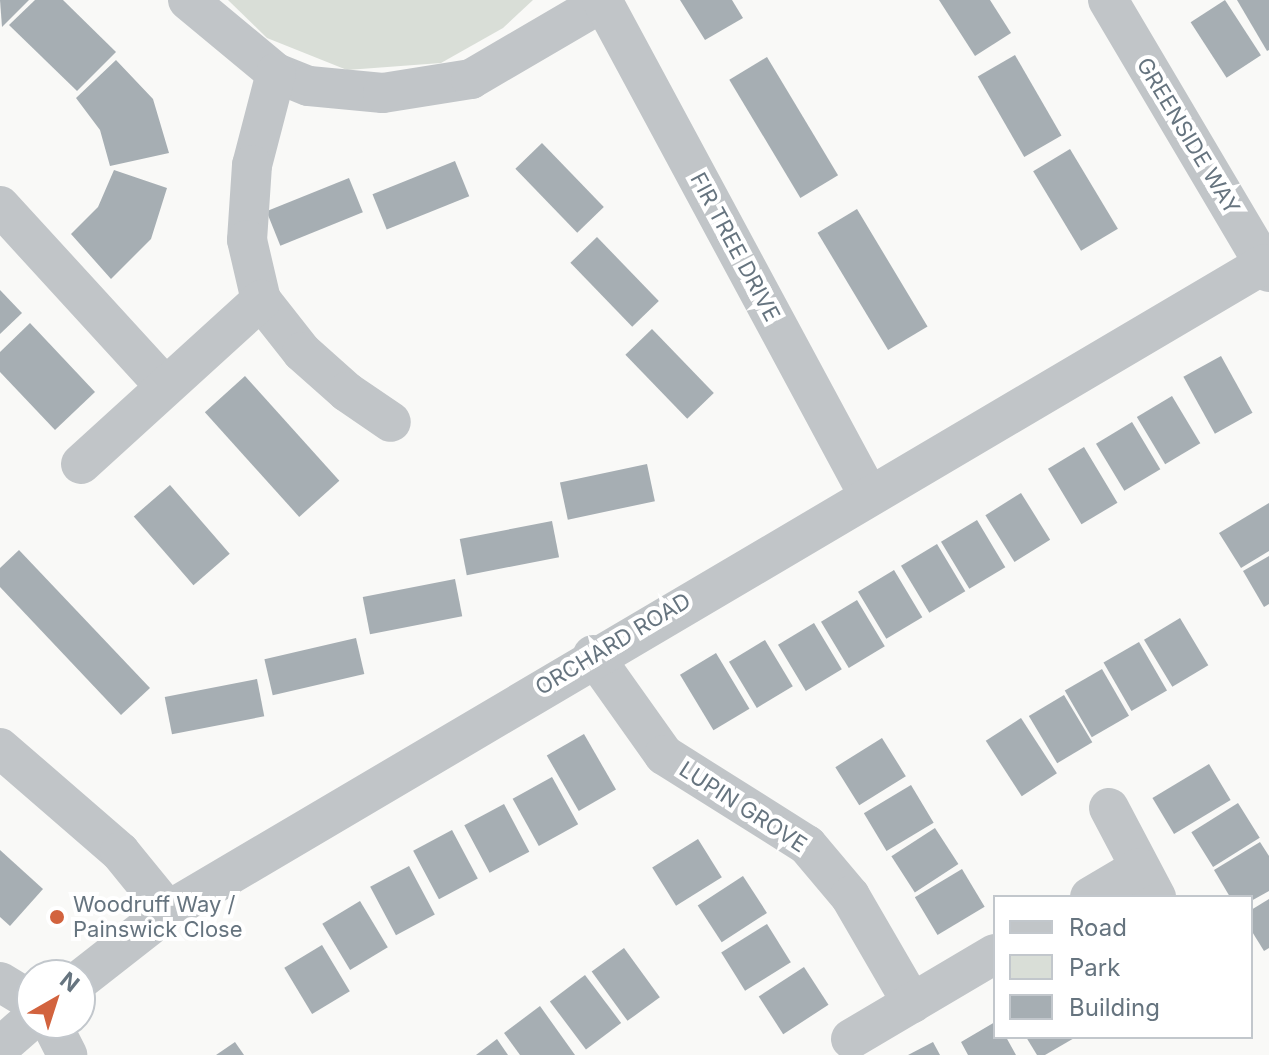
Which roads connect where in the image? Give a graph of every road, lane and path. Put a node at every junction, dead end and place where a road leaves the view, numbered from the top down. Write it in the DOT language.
graph roads {
  1 [pos="188,0"];
  2 [pos="1108,0"];
  3 [pos="602,1"];
  4 [pos="276,73"];
  5 [pos="0,206"];
  6 [pos="1267,268"];
  7 [pos="261,300"];
  8 [pos="164,385"];
  9 [pos="391,422"];
  10 [pos="81,464"];
  11 [pos="868,494"];
  12 [pos="593,655"];
  13 [pos="0,748"];
  14 [pos="1109,808"];
  15 [pos="1147,882"];
  16 [pos="1098,895"];
  17 [pos="168,911"];
  18 [pos="993,955"];
  19 [pos="96,967"];
  20 [pos="912,1003"];
  21 [pos="16,1033"];
  22 [pos="851,1039"];
  23 [pos="0,1047"];
  1 -- 4 [label="street"];
  2 -- 6 [label="street, GREENSIDE WAY"];
  3 -- 4 [label="street"];
  3 -- 11 [label="street, FIR TREE DRIVE"];
  4 -- 7 [label="street"];
  5 -- 8 [label="street"];
  6 -- 11 [label="street, ORCHARD ROAD"];
  7 -- 8 [label="street"];
  7 -- 9 [label="street"];
  8 -- 10 [label="street"];
  11 -- 12 [label="street, ORCHARD ROAD"];
  12 -- 17 [label="street, ORCHARD ROAD"];
  12 -- 20 [label="street, LUPIN GROVE"];
  13 -- 17 [label="street"];
  14 -- 15 [label="street"];
  15 -- 16 [label="street"];
  17 -- 19 [label="street, ORCHARD ROAD"];
  18 -- 20 [label="street"];
  20 -- 22 [label="street"];
  21 -- 23 [label="street"];
}
